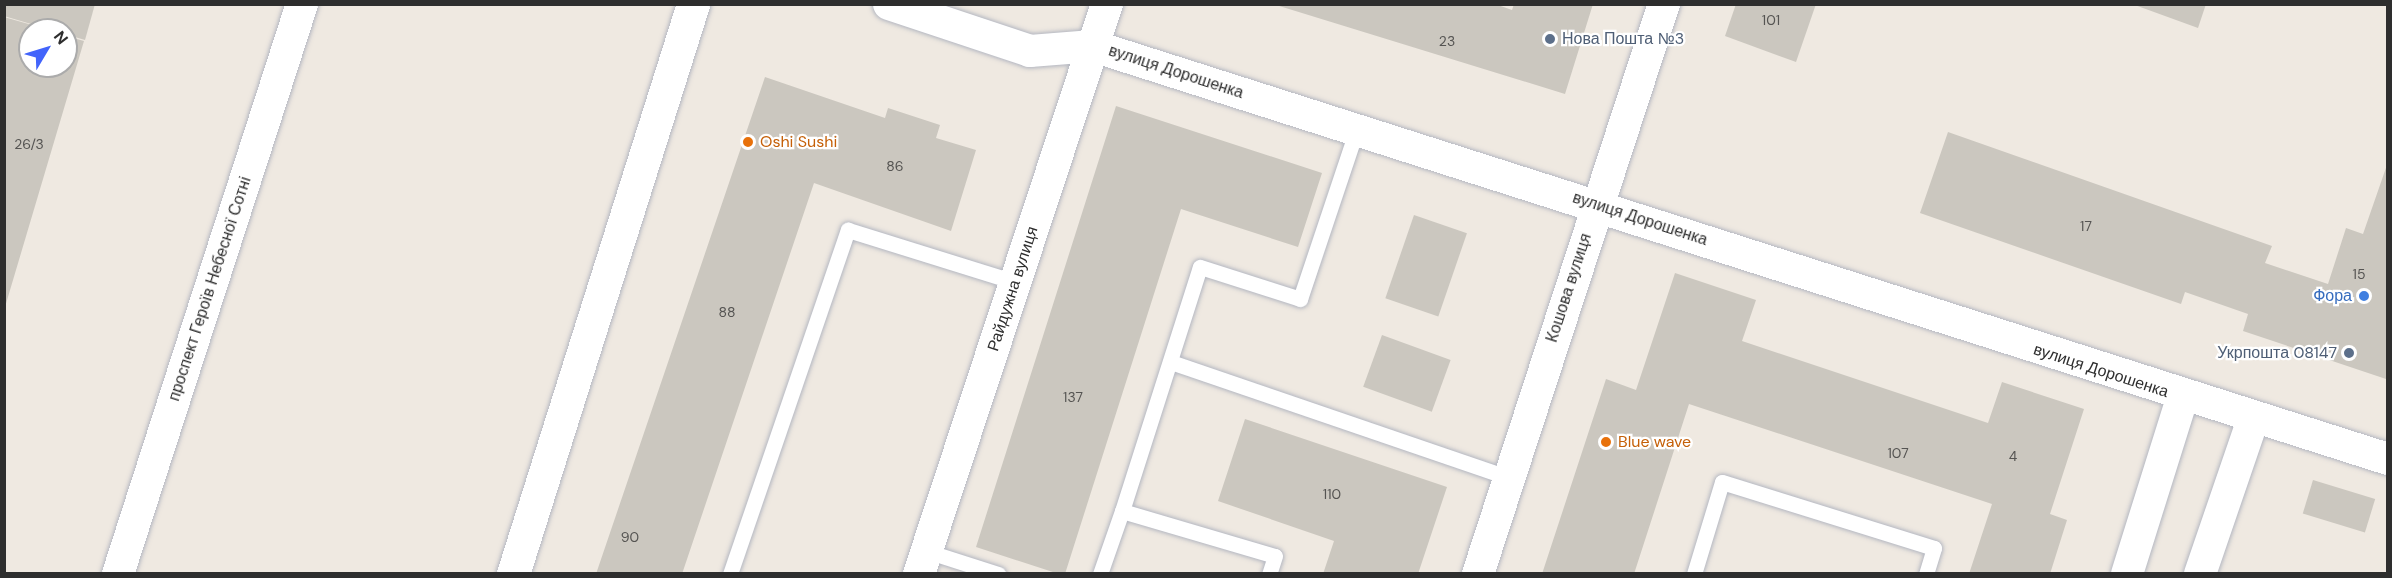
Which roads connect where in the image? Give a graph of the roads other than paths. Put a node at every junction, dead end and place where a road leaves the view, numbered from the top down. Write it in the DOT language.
graph roads {
  1 [pos="302,4"];
  2 [pos="693,4"];
  3 [pos="889,4"];
  4 [pos="1107,4"];
  5 [pos="1664,4"];
  6 [pos="1093,46"];
  7 [pos="1357,129"];
  8 [pos="1596,205"];
  9 [pos="1015,282"];
  10 [pos="1171,362"];
  11 [pos="2182,398"];
  12 [pos="2253,419"];
  13 [pos="2388,459"];
  14 [pos="1507,477"];
  15 [pos="1122,511"];
  16 [pos="923,562"];
  17 [pos="118,573"];
  18 [pos="513,573"];
  19 [pos="730,573"];
  20 [pos="998,573"];
  21 [pos="1100,573"];
  22 [pos="1269,573"];
  23 [pos="1478,573"];
  24 [pos="1694,573"];
  25 [pos="1926,573"];
  26 [pos="2127,573"];
  27 [pos="2200,573"];
  1 -- 17 [label="street, проспект Героїв Небесної Сотні"];
  2 -- 18 [label="street"];
  3 -- 6 [label="street, вулиця Дорошенка"];
  4 -- 6 [label="street, Райдужна вулиця"];
  5 -- 8 [label="street, Кошова вулиця"];
  6 -- 7 [label="street, вулиця Дорошенка"];
  6 -- 9 [label="street, Райдужна вулиця"];
  7 -- 8 [label="street, вулиця Дорошенка"];
  7 -- 10 [label="lane"];
  8 -- 11 [label="street, вулиця Дорошенка"];
  8 -- 14 [label="street, Кошова вулиця"];
  9 -- 16 [label="street, Райдужна вулиця"];
  9 -- 19 [label="lane"];
  10 -- 14 [label="lane"];
  10 -- 15 [label="lane"];
  11 -- 12 [label="street, вулиця Дорошенка"];
  11 -- 26 [label="street"];
  12 -- 13 [label="street, вулиця Дорошенка"];
  12 -- 27 [label="street"];
  14 -- 23 [label="street, Кошова вулиця"];
  15 -- 21 [label="lane"];
  15 -- 22 [label="lane"];
  16 -- 20 [label="lane"];
  24 -- 25 [label="lane"];
}
